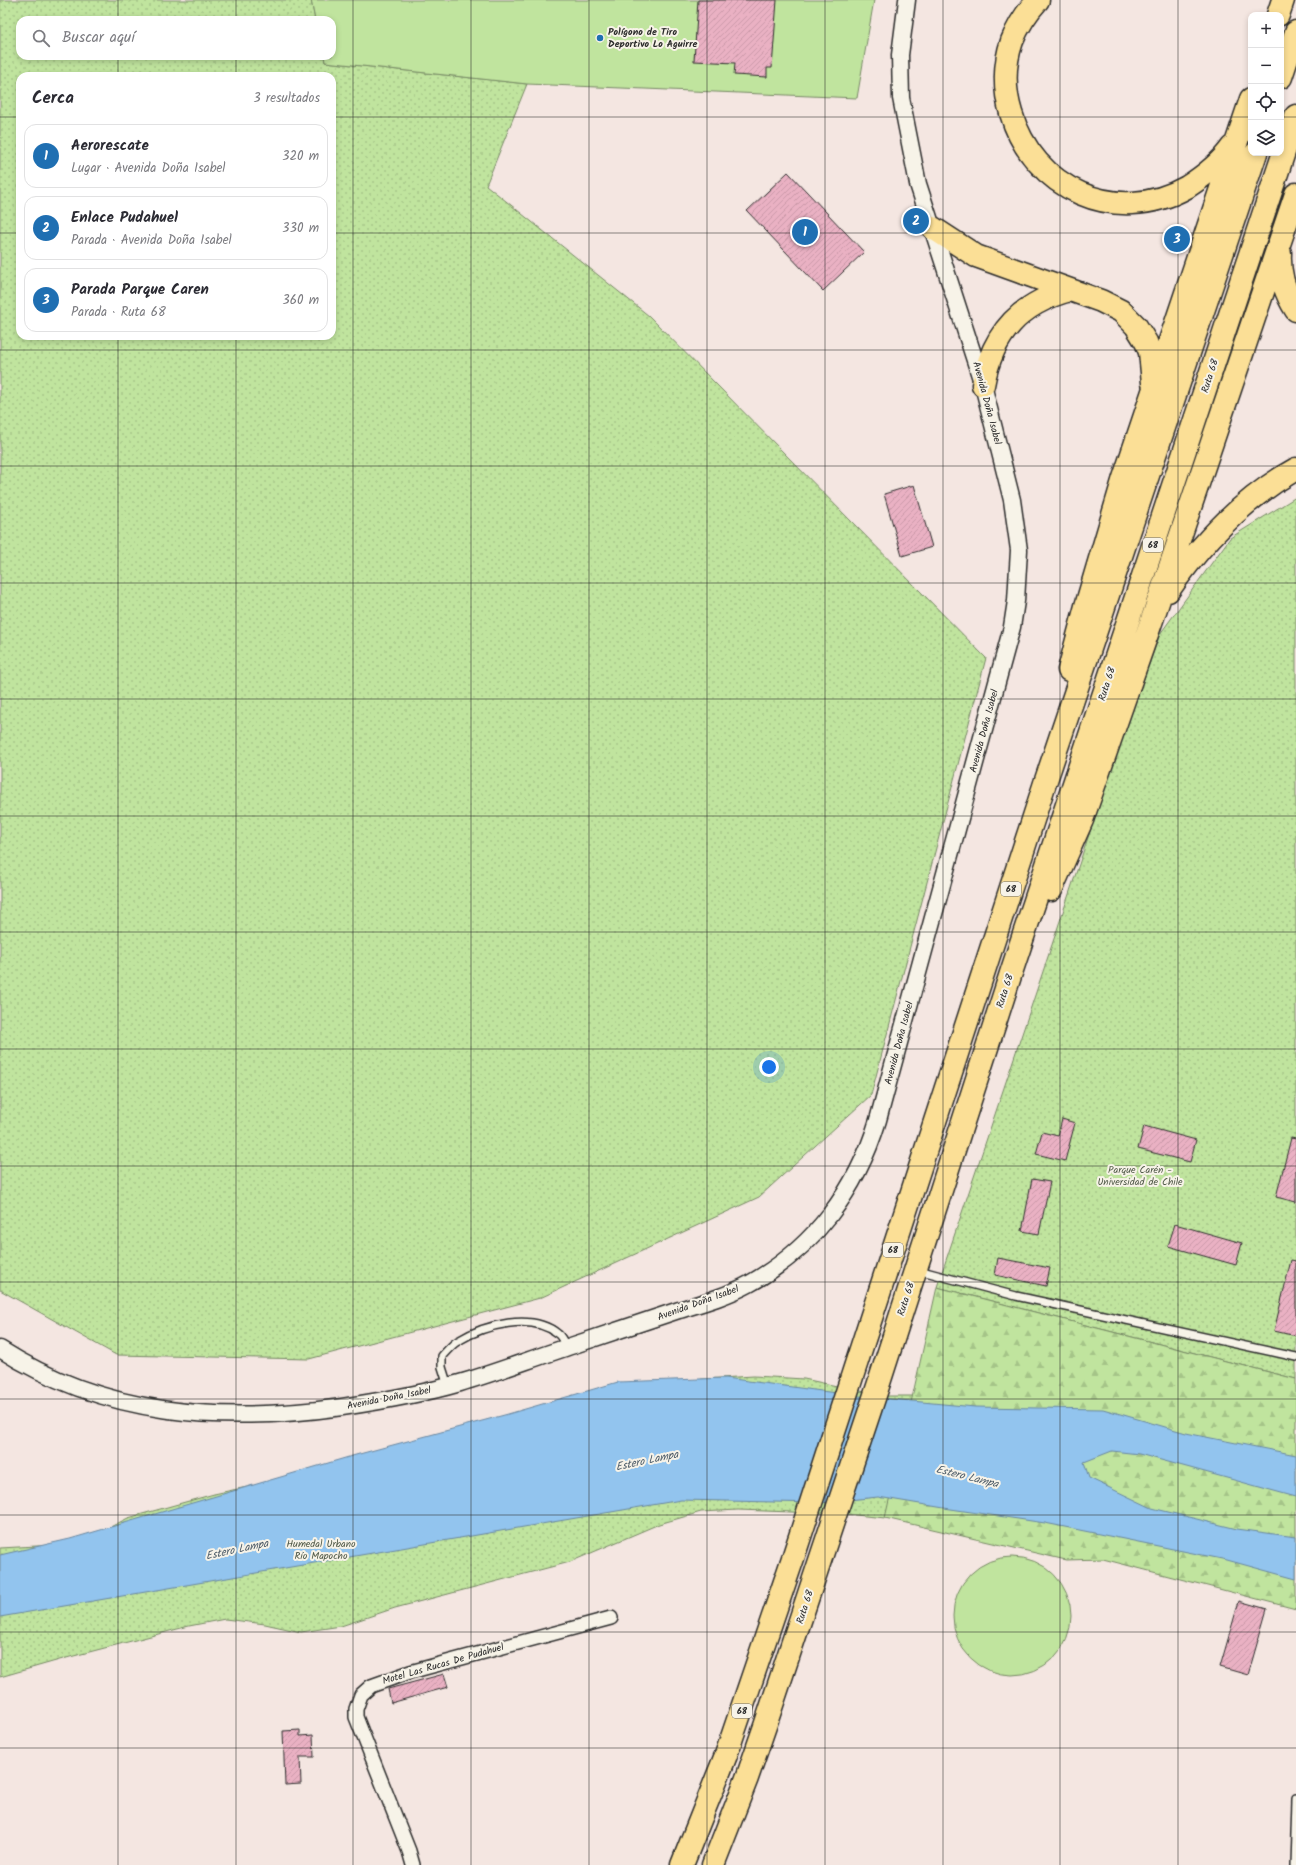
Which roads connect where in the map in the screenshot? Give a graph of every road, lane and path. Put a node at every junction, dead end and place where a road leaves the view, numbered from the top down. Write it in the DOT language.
graph roads {
  1 [pos="907,0"];
  2 [pos="1038,0"];
  3 [pos="1283,0"];
  4 [pos="1279,12"];
  5 [pos="1296,32"];
  6 [pos="1284,68"];
  7 [pos="1248,108"];
  8 [pos="1296,116"];
  9 [pos="1238,140"];
  10 [pos="1255,156"];
  11 [pos="1296,194"];
  12 [pos="933,228"];
  13 [pos="1280,242"];
  14 [pos="1070,290"];
  15 [pos="1296,310"];
  16 [pos="983,385"];
  17 [pos="1154,390"];
  18 [pos="1296,469"];
  19 [pos="1154,614"];
  20 [pos="1045,783"];
  21 [pos="1011,973"];
  22 [pos="915,1269"];
  23 [pos="566,1347"];
  24 [pos="0,1349"];
  25 [pos="1296,1357"];
  26 [pos="448,1386"];
  27 [pos="611,1618"];
  28 [pos="1296,1799"];
  29 [pos="413,1865"];
  30 [pos="682,1865"];
  31 [pos="713,1865"];
  32 [pos="1294,1865"];
  1 -- 12 [label="street, Avenida Doña Isabel"];
  2 -- 9 [label="highway"];
  3 -- 4 [label="highway"];
  5 -- 6 [label="highway"];
  7 -- 9 [label="highway"];
  8 -- 21 [label="highway, Ruta 68 / 68"];
  9 -- 17 [label="highway"];
  10 -- 20 [label="highway, 68"];
  11 -- 13 [label="highway"];
  12 -- 14 [label="highway"];
  12 -- 16 [label="street, Avenida Doña Isabel"];
  13 -- 15 [label="highway"];
  13 -- 19 [label="highway"];
  14 -- 16 [label="highway"];
  14 -- 17 [label="highway"];
  16 -- 23 [label="street, Avenida Doña Isabel"];
  17 -- 20 [label="highway"];
  18 -- 19 [label="highway"];
  19 -- 21 [label="highway"];
  20 -- 30 [label="highway, 68"];
  21 -- 22 [label="highway, Ruta 68 / 68"];
  22 -- 25 [label="lane"];
  22 -- 31 [label="highway, Ruta 68 / 68"];
  23 -- 26 [label="street, Avenida Doña Isabel"];
  23 -- 26 [label="lane"];
  24 -- 26 [label="street, Avenida Doña Isabel"];
  27 -- 29 [label="street, Motel Las Rucas De Pudahuel"];
  28 -- 32 [label="lane"];
}
